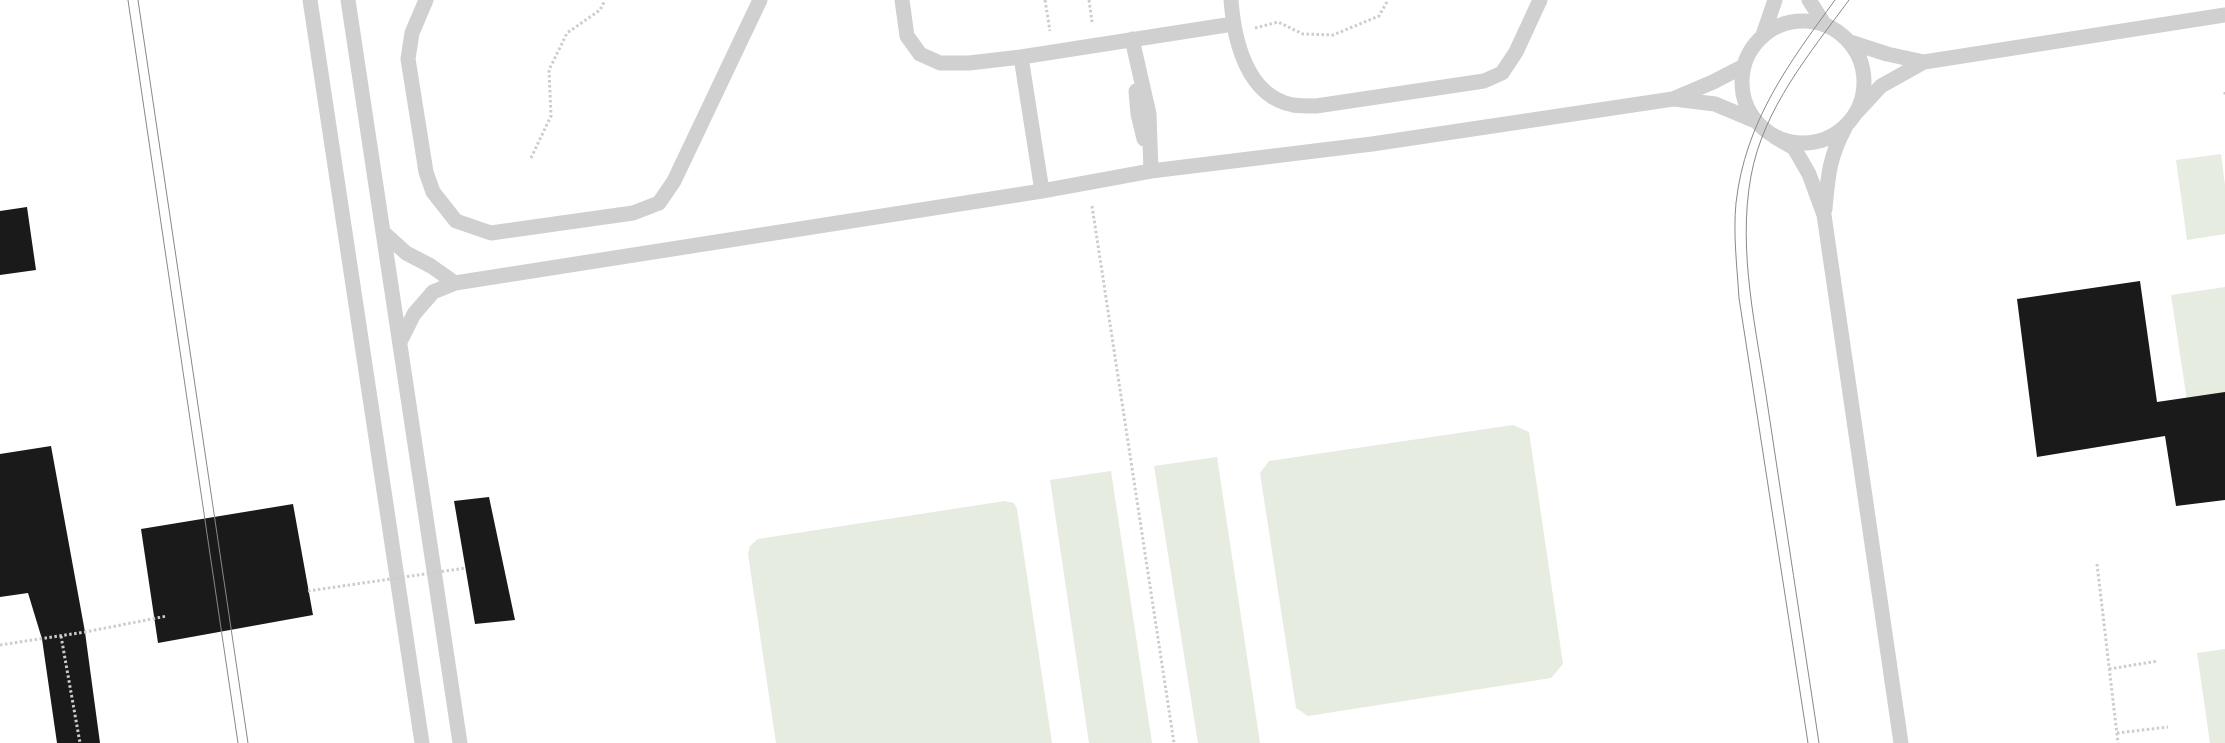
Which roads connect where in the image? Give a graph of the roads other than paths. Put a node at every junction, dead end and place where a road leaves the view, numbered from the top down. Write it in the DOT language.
graph roads {
  1 [pos="310,0"];
  2 [pos="348,0"];
  3 [pos="426,0"];
  4 [pos="760,0"];
  5 [pos="902,0"];
  6 [pos="1230,0"];
  7 [pos="1540,0"];
  8 [pos="1774,0"];
  9 [pos="1809,0"];
  10 [pos="2225,14"];
  11 [pos="1233,24"];
  12 [pos="1825,24"];
  13 [pos="1763,35"];
  14 [pos="1132,39"];
  15 [pos="1850,42"];
  16 [pos="1020,57"];
  17 [pos="1924,62"];
  18 [pos="1742,67"];
  19 [pos="1673,99"];
  20 [pos="1857,112"];
  21 [pos="1753,120"];
  22 [pos="1846,126"];
  23 [pos="1775,137"];
  24 [pos="1151,171"];
  25 [pos="1042,191"];
  26 [pos="1824,215"];
  27 [pos="383,232"];
  28 [pos="455,283"];
  29 [pos="400,342"];
  30 [pos="422,743"];
  31 [pos="460,743"];
  32 [pos="1901,743"];
  1 -- 30 [label="street"];
  2 -- 27 [label="street"];
  3 -- 4 [label="street"];
  5 -- 16 [label="street"];
  6 -- 11 [label="street"];
  7 -- 11 [label="street"];
  8 -- 13 [label="street"];
  9 -- 12 [label="street"];
  10 -- 17 [label="street"];
  11 -- 14 [label="street"];
  12 -- 13 [label="street"];
  12 -- 15 [label="street"];
  13 -- 18 [label="street"];
  14 -- 16 [label="street"];
  14 -- 24 [label="street"];
  15 -- 17 [label="street"];
  15 -- 20 [label="street"];
  16 -- 25 [label="street"];
  17 -- 20 [label="street"];
  18 -- 19 [label="street"];
  18 -- 21 [label="street"];
  19 -- 21 [label="street"];
  19 -- 24 [label="street"];
  20 -- 22 [label="street"];
  21 -- 23 [label="street"];
  22 -- 23 [label="street"];
  22 -- 26 [label="street"];
  23 -- 26 [label="street"];
  24 -- 25 [label="street"];
  25 -- 28 [label="street"];
  26 -- 32 [label="street"];
  27 -- 28 [label="street"];
  27 -- 29 [label="street"];
  28 -- 29 [label="street"];
  29 -- 31 [label="street"];
}
